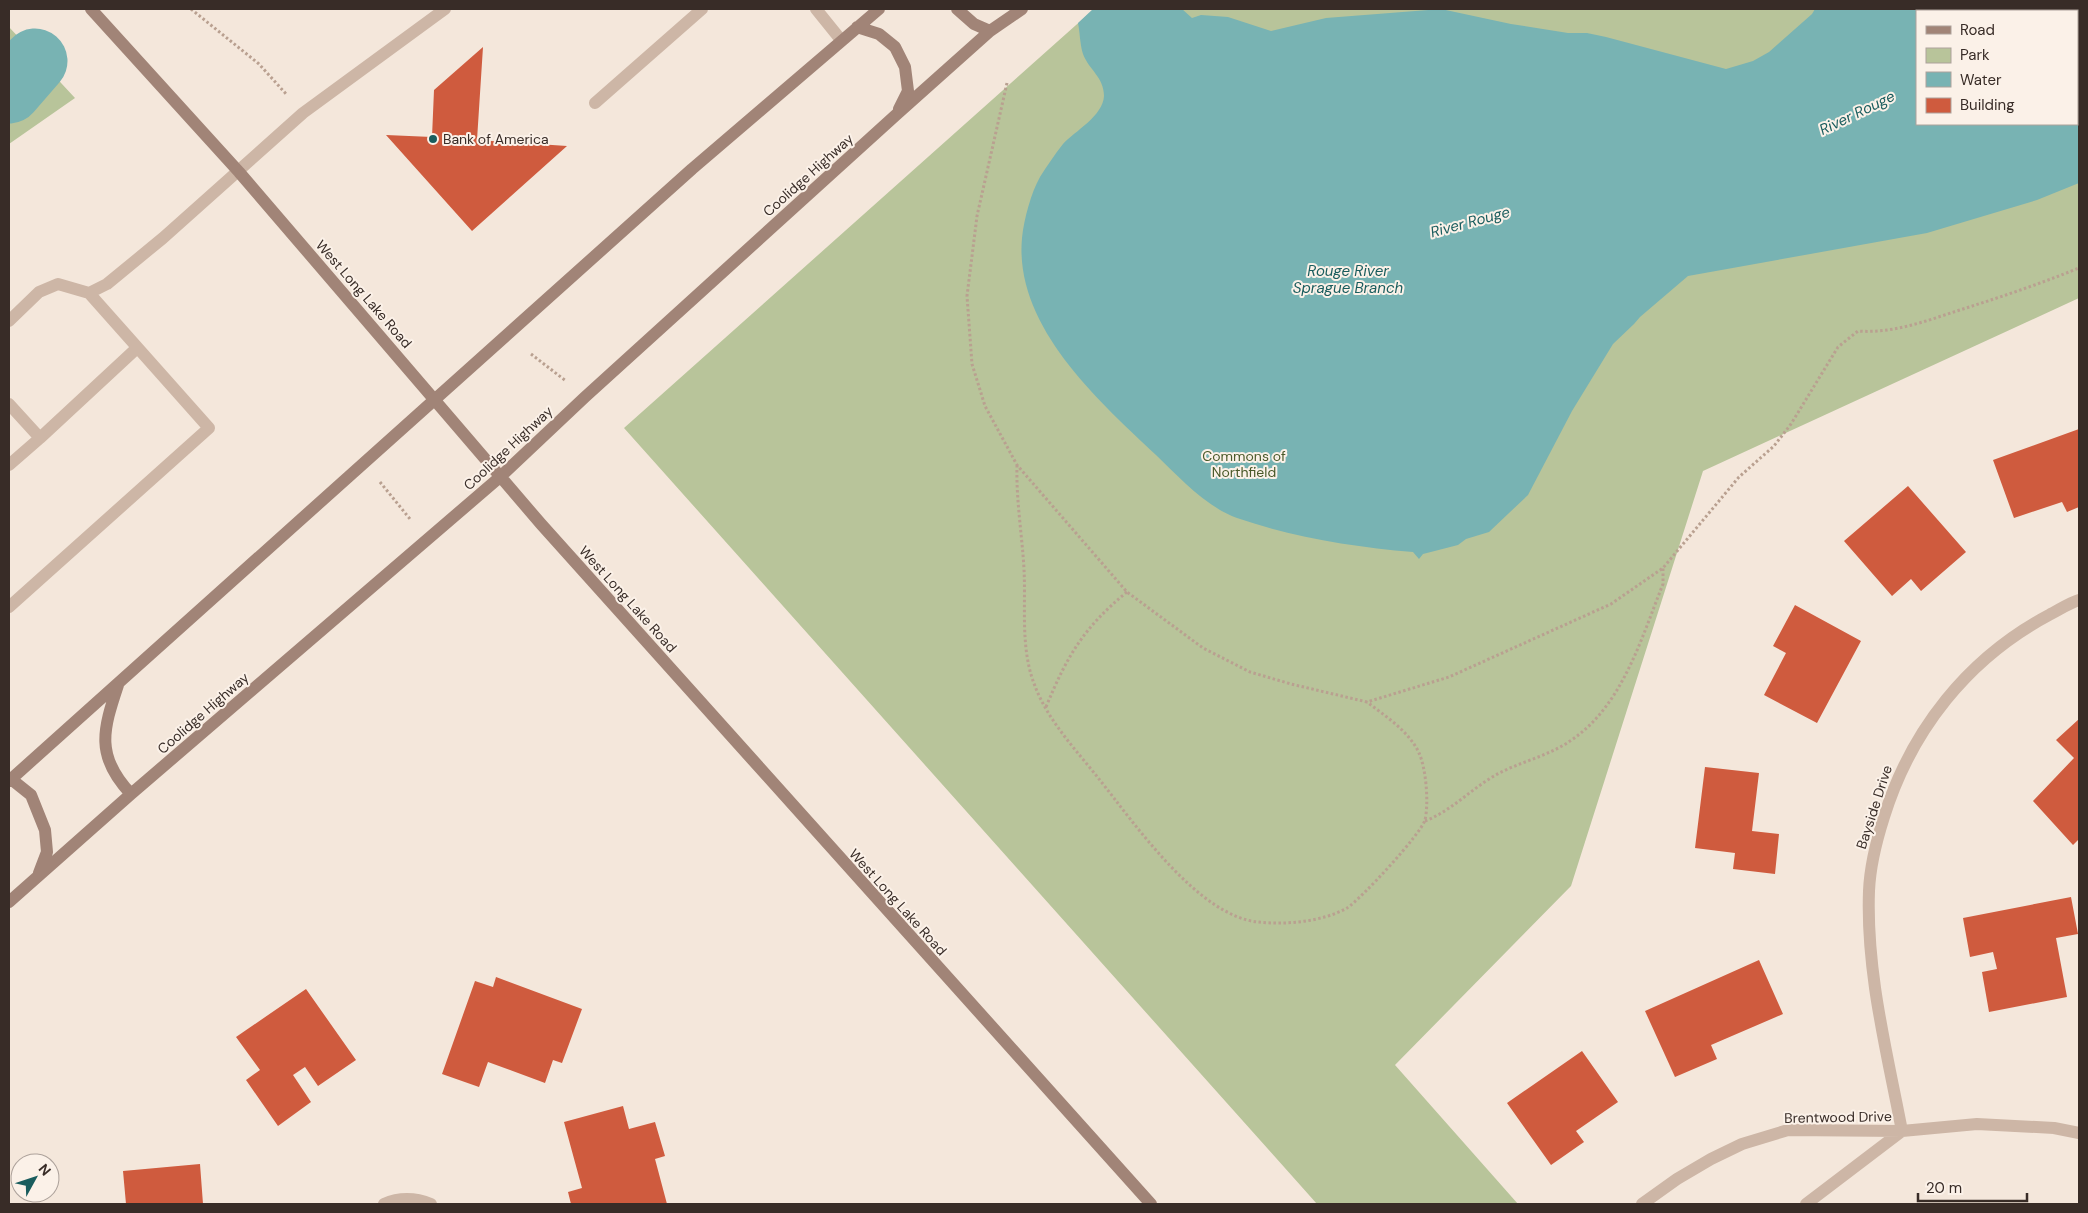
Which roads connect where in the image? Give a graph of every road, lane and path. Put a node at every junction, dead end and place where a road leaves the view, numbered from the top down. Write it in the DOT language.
graph roads {
  1 [pos="91,9"];
  2 [pos="191,9"];
  3 [pos="445,9"];
  4 [pos="702,9"];
  5 [pos="816,9"];
  6 [pos="879,9"];
  7 [pos="957,9"];
  8 [pos="1022,9"];
  9 [pos="857,27"];
  10 [pos="990,31"];
  11 [pos="841,40"];
  12 [pos="1007,83"];
  13 [pos="289,97"];
  14 [pos="595,103"];
  15 [pos="898,114"];
  16 [pos="239,172"];
  17 [pos="2079,268"];
  18 [pos="89,292"];
  19 [pos="9,321"];
  20 [pos="137,348"];
  21 [pos="532,354"];
  22 [pos="566,381"];
  23 [pos="436,399"];
  24 [pos="9,404"];
  25 [pos="40,438"];
  26 [pos="1017,465"];
  27 [pos="9,466"];
  28 [pos="500,477"];
  29 [pos="378,480"];
  30 [pos="410,519"];
  31 [pos="1663,568"];
  32 [pos="1127,592"];
  33 [pos="2079,600"];
  34 [pos="9,607"];
  35 [pos="118,685"];
  36 [pos="1367,702"];
  37 [pos="1046,707"];
  38 [pos="10,779"];
  39 [pos="131,794"];
  40 [pos="1425,821"];
  41 [pos="37,877"];
  42 [pos="9,902"];
  43 [pos="1902,1131"];
  44 [pos="2079,1133"];
  45 [pos="384,1204"];
  46 [pos="431,1204"];
  47 [pos="1150,1204"];
  48 [pos="1642,1204"];
  49 [pos="1806,1204"];
  1 -- 16 [label="main road, West Long Lake Road"];
  2 -- 13 [label="path"];
  3 -- 16 [label="street"];
  4 -- 14 [label="street"];
  5 -- 11 [label="street"];
  6 -- 9 [label="main road"];
  7 -- 10 [label="main road"];
  8 -- 10 [label="main road, Coolidge Highway"];
  9 -- 11 [label="main road"];
  9 -- 15 [label="main road"];
  10 -- 15 [label="main road, Coolidge Highway"];
  11 -- 23 [label="main road"];
  12 -- 26 [label="path"];
  15 -- 28 [label="main road, Coolidge Highway"];
  16 -- 18 [label="street"];
  16 -- 23 [label="main road, West Long Lake Road"];
  17 -- 31 [label="path"];
  18 -- 19 [label="street"];
  18 -- 20 [label="street"];
  20 -- 25 [label="street"];
  20 -- 34 [label="street"];
  21 -- 22 [label="path"];
  23 -- 28 [label="main road, West Long Lake Road"];
  23 -- 35 [label="main road"];
  24 -- 25 [label="street"];
  25 -- 27 [label="street"];
  26 -- 32 [label="path"];
  26 -- 37 [label="path"];
  28 -- 39 [label="main road, Coolidge Highway"];
  28 -- 47 [label="main road, West Long Lake Road"];
  29 -- 30 [label="path"];
  31 -- 36 [label="path"];
  31 -- 40 [label="path"];
  32 -- 36 [label="path"];
  32 -- 37 [label="path"];
  33 -- 43 [label="street, Bayside Drive"];
  35 -- 38 [label="main road"];
  35 -- 39 [label="main road"];
  36 -- 40 [label="path"];
  37 -- 40 [label="path"];
  38 -- 41 [label="main road"];
  39 -- 41 [label="main road, Coolidge Highway"];
  41 -- 42 [label="main road, Coolidge Highway"];
  43 -- 44 [label="street, Brentwood Drive"];
  43 -- 48 [label="street, Brentwood Drive"];
  43 -- 49 [label="street, Brentwood Drive"];
  45 -- 46 [label="street"];
}
